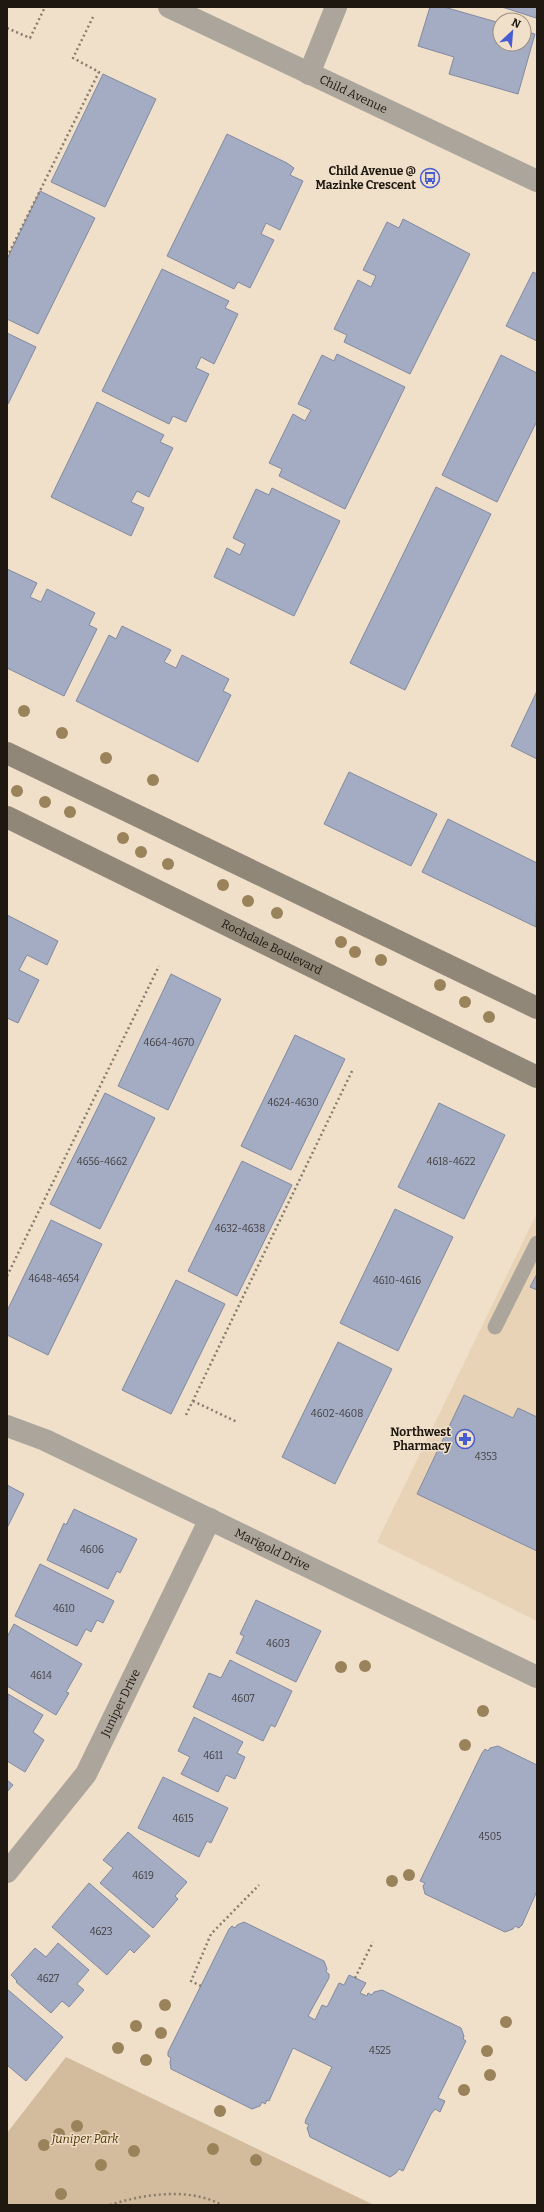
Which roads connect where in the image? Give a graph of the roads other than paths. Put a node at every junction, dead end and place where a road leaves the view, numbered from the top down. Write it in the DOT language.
graph roads {
  1 [pos="169,7"];
  2 [pos="336,7"];
  3 [pos="309,74"];
  4 [pos="537,181"];
  5 [pos="7,752"];
  6 [pos="7,817"];
  7 [pos="537,1008"];
  8 [pos="537,1077"];
  9 [pos="537,1243"];
  10 [pos="495,1327"];
  11 [pos="7,1426"];
  12 [pos="210,1518"];
  13 [pos="537,1677"];
  14 [pos="7,1872"];
  1 -- 3 [label="street, Child Avenue"];
  2 -- 3 [label="street"];
  3 -- 4 [label="street, Child Avenue"];
  5 -- 7 [label="main road"];
  6 -- 8 [label="main road, Rochdale Boulevard"];
  9 -- 10 [label="lane"];
  11 -- 12 [label="street, Marigold Drive"];
  12 -- 13 [label="street, Marigold Drive"];
  12 -- 14 [label="street, Juniper Drive"];
}
